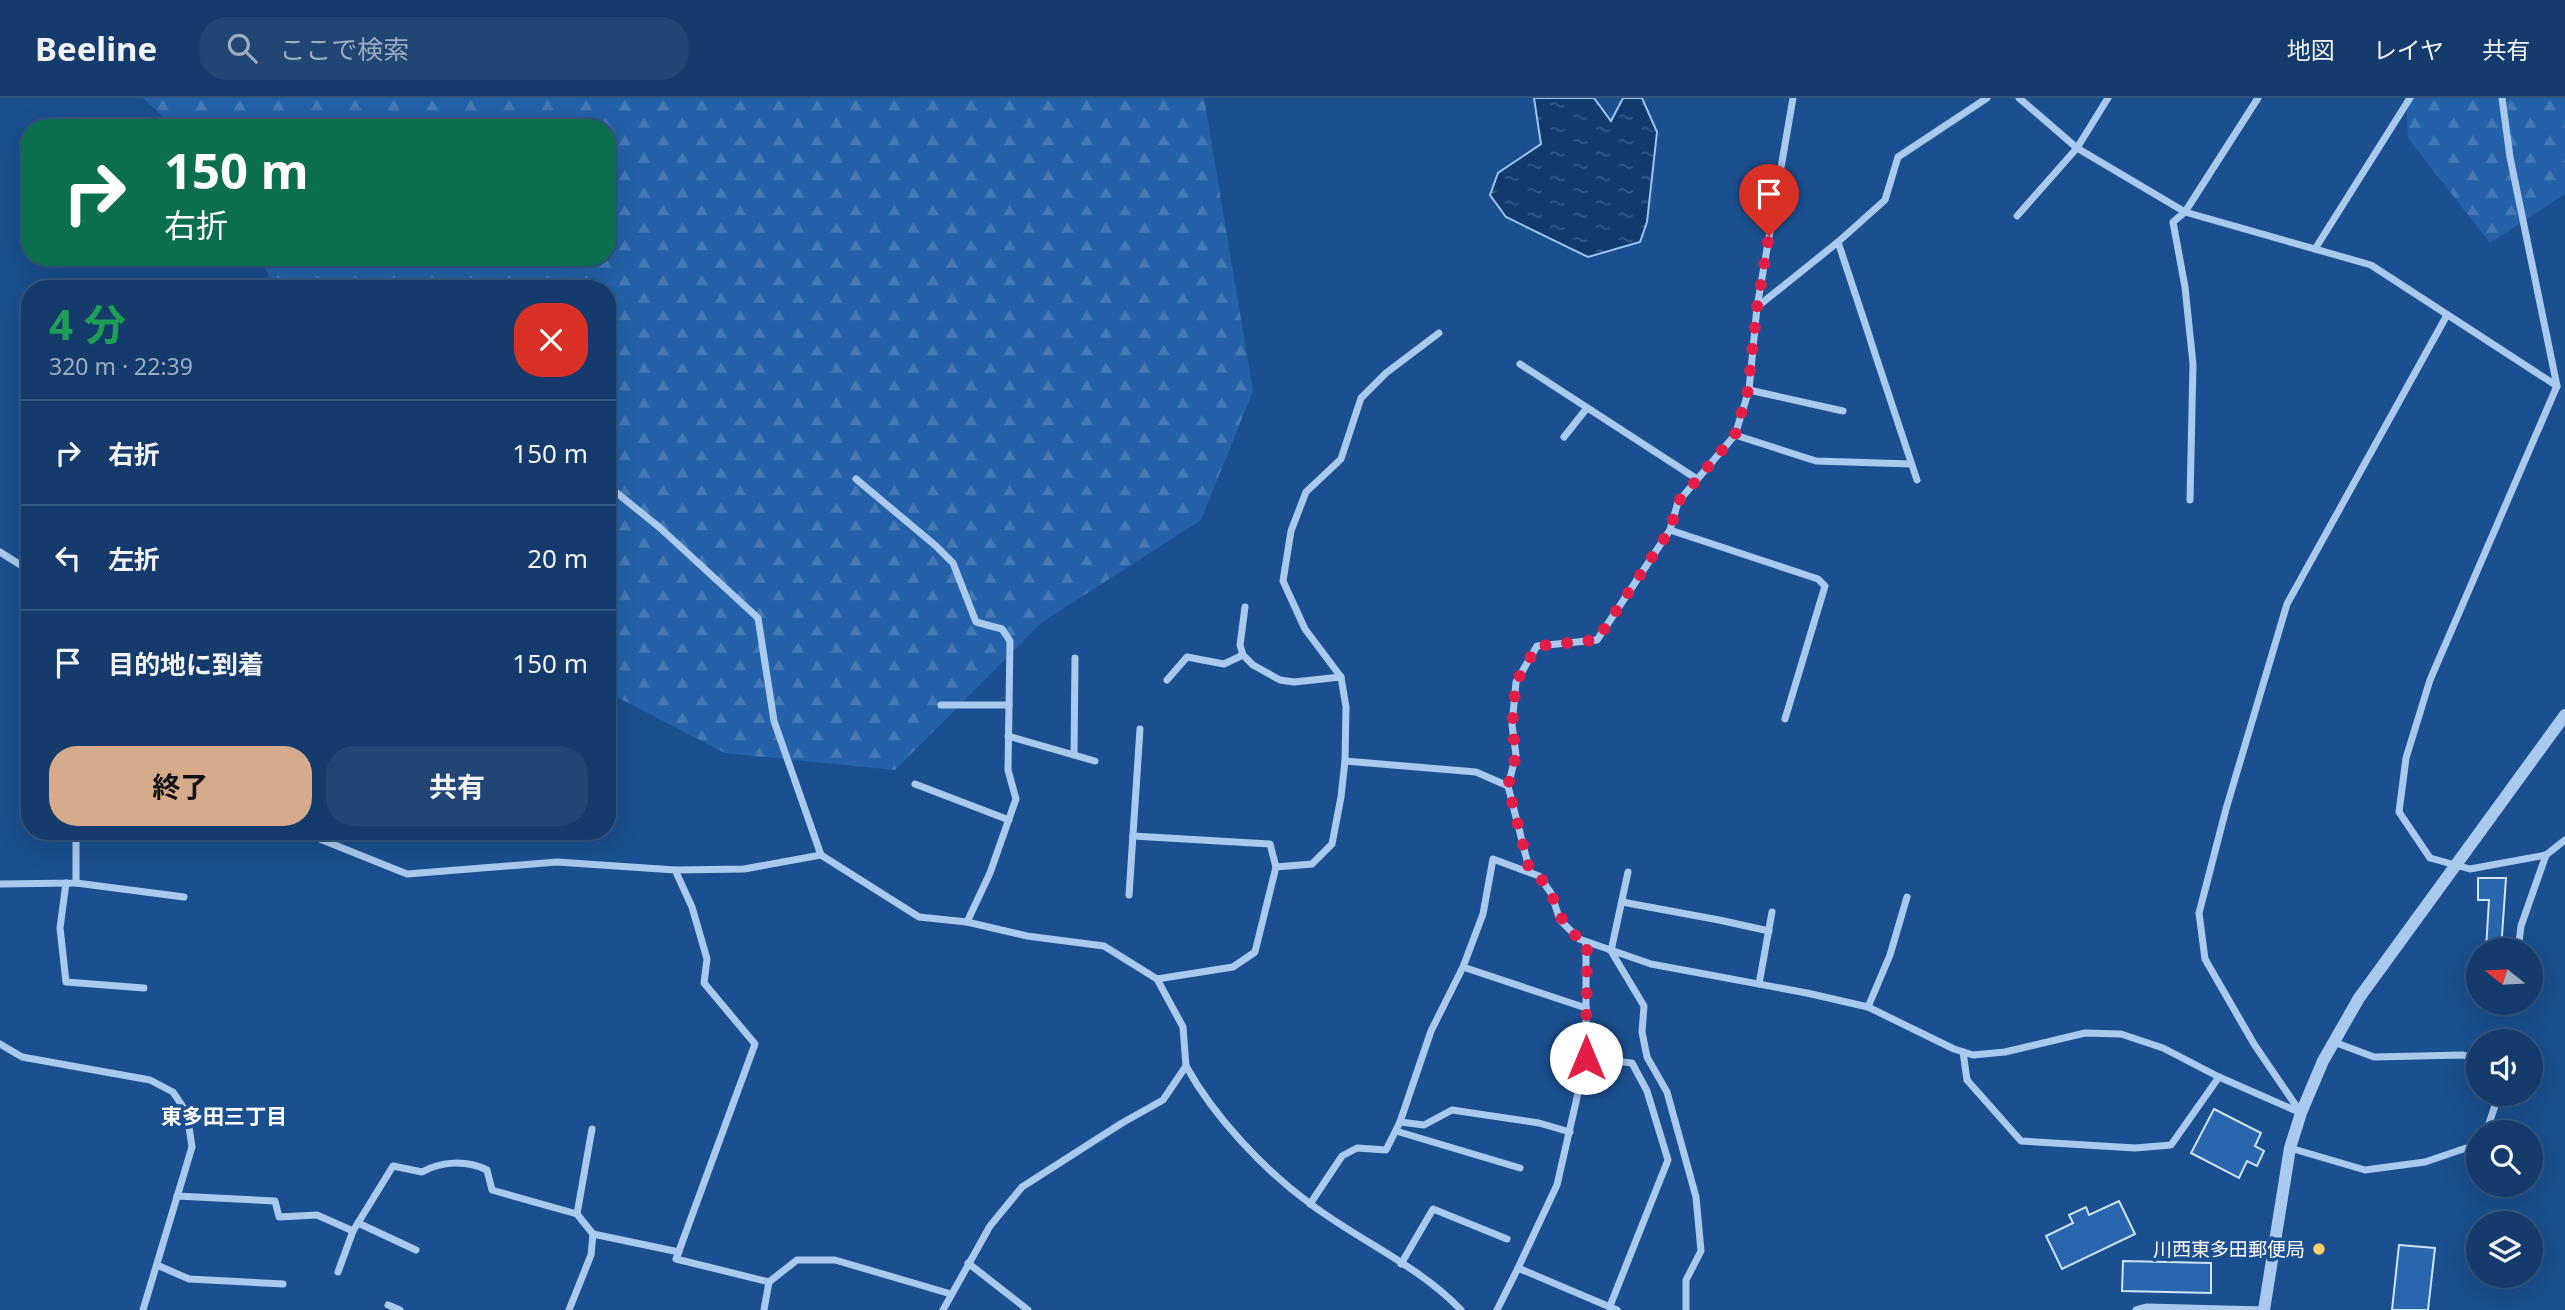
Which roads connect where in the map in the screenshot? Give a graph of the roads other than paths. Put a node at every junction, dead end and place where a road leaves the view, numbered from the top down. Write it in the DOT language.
graph roads {
  1 [pos="1794,98"];
  2 [pos="1987,98"];
  3 [pos="2019,98"];
  4 [pos="2109,98"];
  5 [pos="2258,98"];
  6 [pos="2410,98"];
  7 [pos="2502,98"];
  8 [pos="2077,148"];
  9 [pos="2185,212"];
  10 [pos="2017,216"];
  11 [pos="1838,242"];
  12 [pos="2315,249"];
  13 [pos="1757,307"];
  14 [pos="2447,315"];
  15 [pos="1439,333"];
  16 [pos="1520,364"];
  17 [pos="2557,386"];
  18 [pos="1748,390"];
  19 [pos="1587,408"];
  20 [pos="1843,411"];
  21 [pos="1735,435"];
  22 [pos="1564,437"];
  23 [pos="1911,464"];
  24 [pos="856,479"];
  25 [pos="1697,479"];
  26 [pos="1917,480"];
  27 [pos="616,492"];
  28 [pos="2190,500"];
  29 [pos="1670,530"];
  30 [pos="0,552"];
  31 [pos="21,566"];
  32 [pos="1245,607"];
  33 [pos="1243,654"];
  34 [pos="1075,658"];
  35 [pos="1341,677"];
  36 [pos="1167,680"];
  37 [pos="941,705"];
  38 [pos="1009,705"];
  39 [pos="2565,715"];
  40 [pos="1785,719"];
  41 [pos="1140,729"];
  42 [pos="1008,736"];
  43 [pos="1074,755"];
  44 [pos="1095,761"];
  45 [pos="1345,761"];
  46 [pos="915,785"];
  47 [pos="1508,786"];
  48 [pos="1009,820"];
  49 [pos="1133,836"];
  50 [pos="76,840"];
  51 [pos="322,840"];
  52 [pos="2565,840"];
  53 [pos="821,855"];
  54 [pos="2546,855"];
  55 [pos="2456,865"];
  56 [pos="1276,867"];
  57 [pos="675,870"];
  58 [pos="1530,872"];
  59 [pos="1628,872"];
  60 [pos="66,883"];
  61 [pos="76,883"];
  62 [pos="0,884"];
  63 [pos="1129,895"];
  64 [pos="184,897"];
  65 [pos="1907,897"];
  66 [pos="1622,902"];
  67 [pos="1772,912"];
  68 [pos="967,922"];
  69 [pos="1769,932"];
  70 [pos="2520,938"];
  71 [pos="1587,942"];
  72 [pos="1611,951"];
  73 [pos="1463,968"];
  74 [pos="1157,979"];
  75 [pos="1759,984"];
  76 [pos="144,988"];
  77 [pos="1868,1007"];
  78 [pos="1586,1008"];
  79 [pos="2334,1042"];
  80 [pos="0,1044"];
  81 [pos="1963,1052"];
  82 [pos="2466,1056"];
  83 [pos="1586,1058"];
  84 [pos="1186,1066"];
  85 [pos="2219,1077"];
  86 [pos="2301,1113"];
  87 [pos="1400,1122"];
  88 [pos="592,1129"];
  89 [pos="1396,1131"];
  90 [pos="1570,1132"];
  91 [pos="2290,1148"];
  92 [pos="2466,1148"];
  93 [pos="1520,1168"];
  94 [pos="177,1196"];
  95 [pos="1310,1204"];
  96 [pos="577,1214"];
  97 [pos="355,1227"];
  98 [pos="593,1234"];
  99 [pos="1507,1239"];
  100 [pos="416,1251"];
  101 [pos="679,1252"];
  102 [pos="968,1263"];
  103 [pos="1401,1264"];
  104 [pos="157,1265"];
  105 [pos="1518,1268"];
  106 [pos="338,1272"];
  107 [pos="769,1282"];
  108 [pos="283,1284"];
  109 [pos="951,1294"];
  110 [pos="388,1305"];
  111 [pos="1613,1308"];
  112 [pos="144,1310"];
  113 [pos="400,1310"];
  114 [pos="569,1310"];
  115 [pos="764,1310"];
  116 [pos="943,1310"];
  117 [pos="1028,1310"];
  118 [pos="1461,1310"];
  119 [pos="1497,1310"];
  120 [pos="1686,1310"];
  121 [pos="2136,1310"];
  122 [pos="2264,1310"];
  1 -- 13 [label="street"];
  2 -- 11 [label="street"];
  3 -- 8 [label="street"];
  4 -- 8 [label="street"];
  5 -- 9 [label="street"];
  6 -- 12 [label="street"];
  7 -- 17 [label="street"];
  8 -- 9 [label="street"];
  8 -- 10 [label="street"];
  9 -- 12 [label="street"];
  9 -- 28 [label="street"];
  11 -- 13 [label="street"];
  11 -- 23 [label="street"];
  12 -- 14 [label="street"];
  13 -- 18 [label="street"];
  14 -- 17 [label="street"];
  14 -- 86 [label="street"];
  15 -- 35 [label="street"];
  16 -- 19 [label="street"];
  17 -- 55 [label="street"];
  18 -- 20 [label="street"];
  18 -- 21 [label="street"];
  19 -- 22 [label="street"];
  19 -- 25 [label="street"];
  21 -- 23 [label="street"];
  21 -- 25 [label="street"];
  23 -- 26 [label="street"];
  24 -- 38 [label="street"];
  25 -- 29 [label="street"];
  27 -- 53 [label="street"];
  29 -- 40 [label="street"];
  29 -- 47 [label="street"];
  30 -- 31 [label="street"];
  32 -- 33 [label="street"];
  33 -- 35 [label="street"];
  33 -- 36 [label="street"];
  34 -- 43 [label="street"];
  35 -- 45 [label="street"];
  37 -- 38 [label="street"];
  38 -- 42 [label="street"];
  39 -- 55 [label="street"];
  41 -- 49 [label="street"];
  42 -- 43 [label="street"];
  42 -- 48 [label="street"];
  43 -- 44 [label="street"];
  45 -- 47 [label="street"];
  45 -- 56 [label="street"];
  46 -- 48 [label="street"];
  47 -- 58 [label="street"];
  48 -- 68 [label="street"];
  49 -- 56 [label="street"];
  49 -- 63 [label="street"];
  50 -- 61 [label="street"];
  51 -- 57 [label="street"];
  52 -- 54 [label="street"];
  53 -- 57 [label="street"];
  53 -- 68 [label="street"];
  54 -- 55 [label="street"];
  54 -- 70 [label="street"];
  55 -- 79 [label="street"];
  56 -- 74 [label="street"];
  57 -- 101 [label="street"];
  58 -- 71 [label="street"];
  58 -- 73 [label="street"];
  59 -- 66 [label="street"];
  60 -- 61 [label="street"];
  60 -- 62 [label="street"];
  60 -- 76 [label="street"];
  61 -- 64 [label="street"];
  65 -- 77 [label="street"];
  66 -- 69 [label="street"];
  66 -- 72 [label="street"];
  67 -- 69 [label="street"];
  68 -- 74 [label="street"];
  69 -- 75 [label="street"];
  71 -- 72 [label="street"];
  71 -- 78 [label="street"];
  72 -- 75 [label="street"];
  72 -- 120 [label="street"];
  73 -- 78 [label="street"];
  73 -- 87 [label="street"];
  74 -- 84 [label="street"];
  75 -- 77 [label="street"];
  77 -- 81 [label="street"];
  78 -- 83 [label="street"];
  79 -- 82 [label="street"];
  79 -- 86 [label="street"];
  80 -- 94 [label="street"];
  81 -- 85 [label="street"];
  81 -- 85 [label="street"];
  83 -- 90 [label="street"];
  83 -- 111 [label="street"];
  84 -- 95 [label="street"];
  84 -- 102 [label="street"];
  85 -- 86 [label="street"];
  86 -- 91 [label="street"];
  87 -- 89 [label="street"];
  87 -- 90 [label="street"];
  88 -- 96 [label="street"];
  89 -- 93 [label="street"];
  89 -- 95 [label="street"];
  90 -- 105 [label="street"];
  91 -- 92 [label="street"];
  91 -- 122 [label="street"];
  94 -- 97 [label="street"];
  94 -- 104 [label="street"];
  95 -- 103 [label="street"];
  96 -- 97 [label="street"];
  96 -- 98 [label="street"];
  97 -- 100 [label="street"];
  97 -- 106 [label="street"];
  98 -- 101 [label="street"];
  98 -- 114 [label="street"];
  99 -- 103 [label="street"];
  101 -- 107 [label="street"];
  102 -- 109 [label="street"];
  102 -- 117 [label="street"];
  103 -- 118 [label="street"];
  104 -- 108 [label="street"];
  104 -- 112 [label="street"];
  105 -- 111 [label="street"];
  105 -- 119 [label="street"];
  107 -- 109 [label="street"];
  107 -- 115 [label="street"];
  109 -- 116 [label="street"];
  110 -- 113 [label="street"];
  121 -- 122 [label="street"];
}
